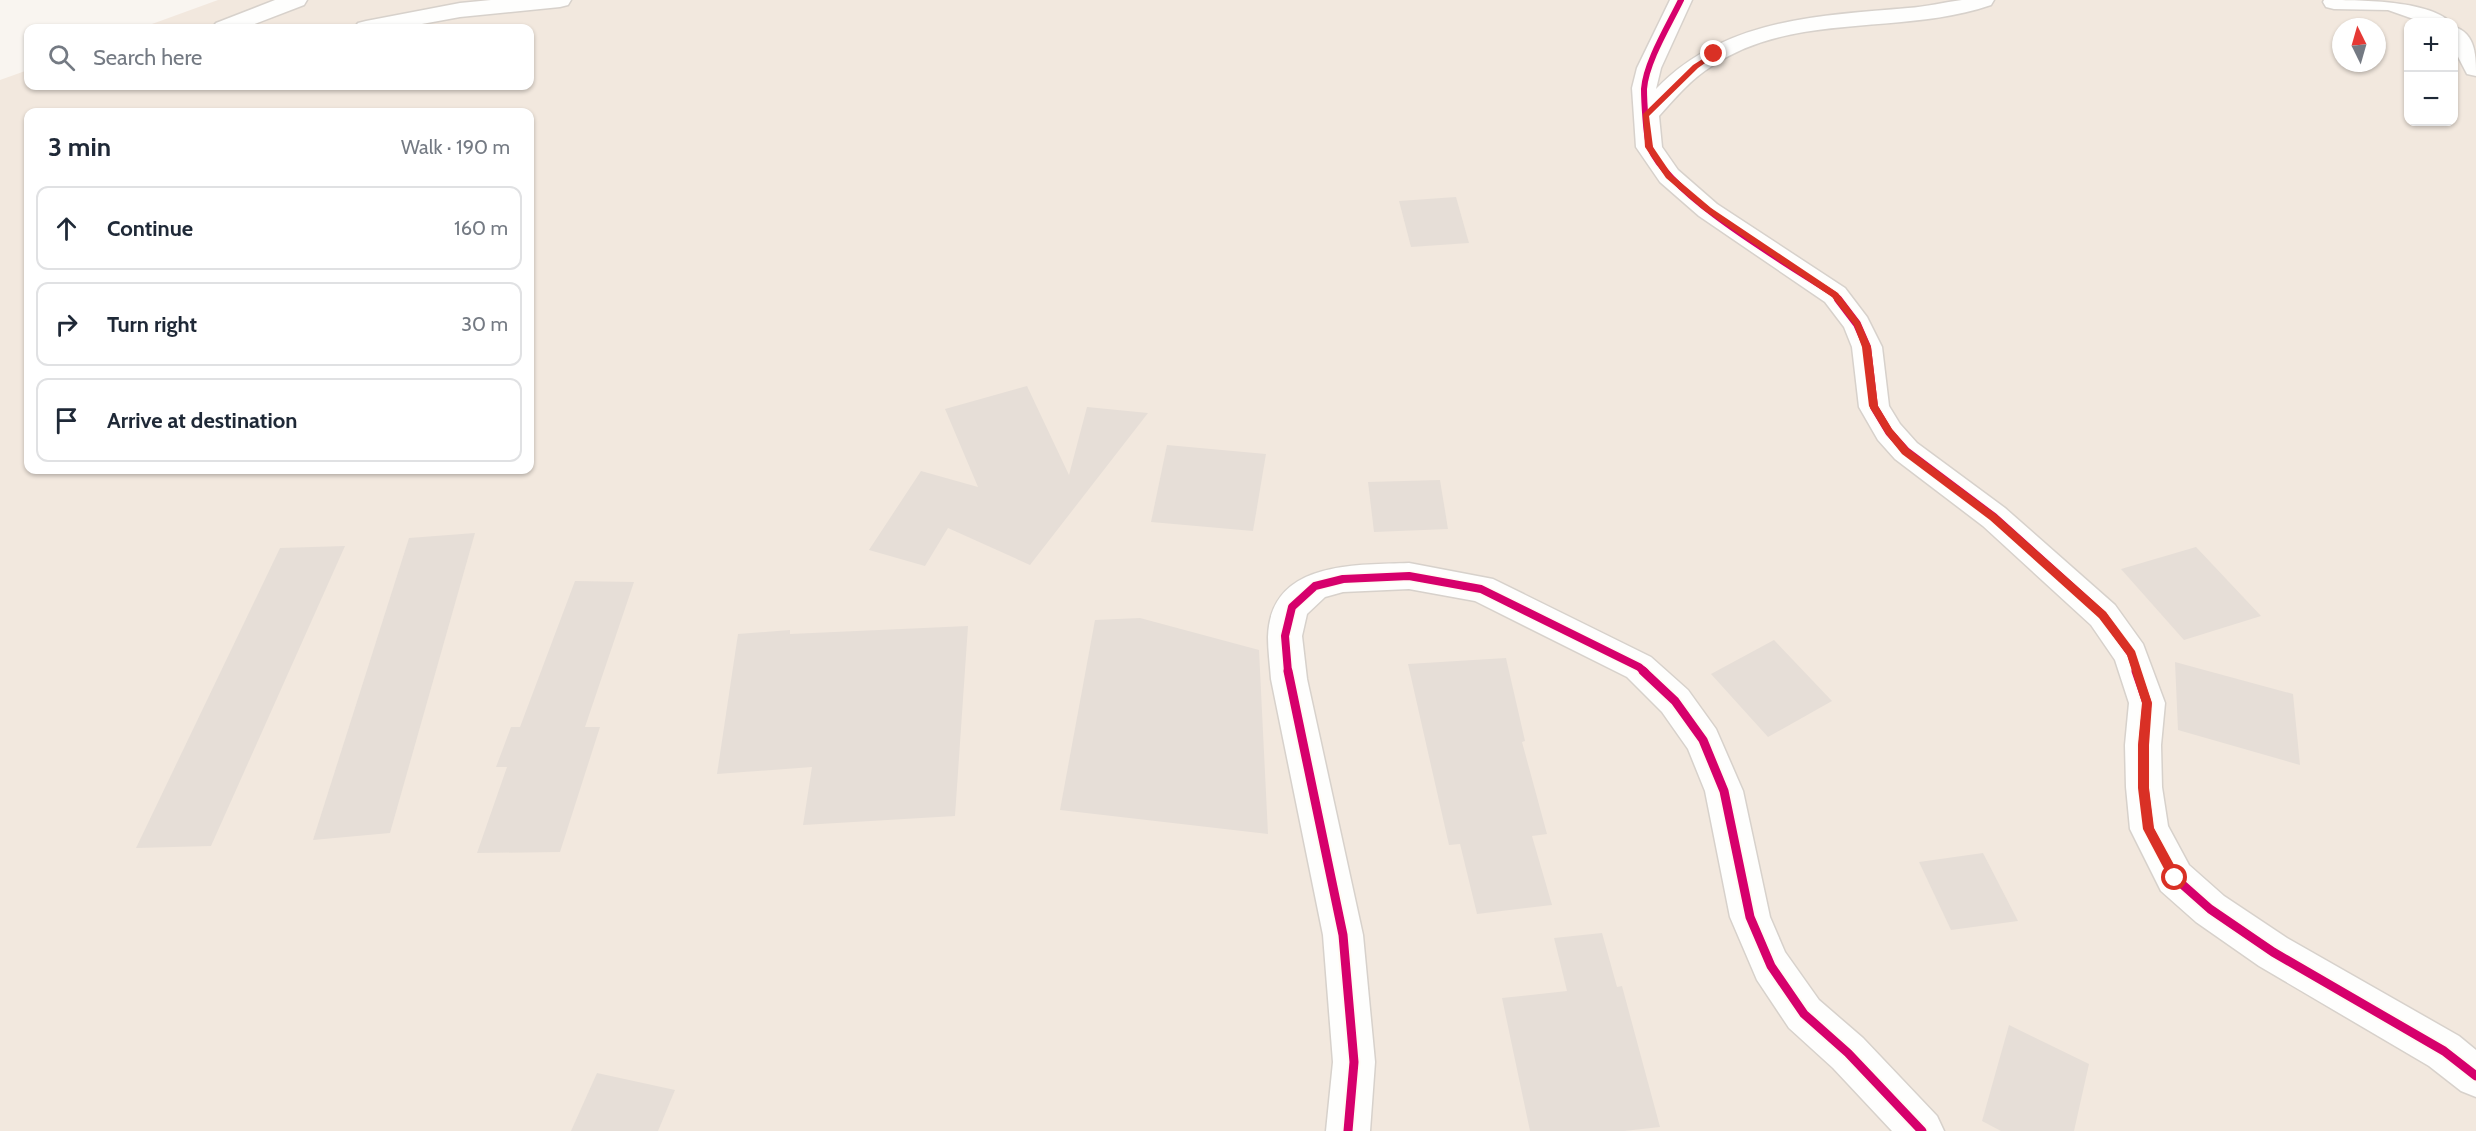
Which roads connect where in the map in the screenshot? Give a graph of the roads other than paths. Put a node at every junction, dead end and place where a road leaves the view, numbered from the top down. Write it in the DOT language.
graph roads {
  1 [pos="296,0"];
  2 [pos="560,0"];
  3 [pos="1681,0"];
  4 [pos="1983,0"];
  5 [pos="2334,2"];
  6 [pos="2430,18"];
  7 [pos="234,24"];
  8 [pos="387,24"];
  9 [pos="2458,39"];
  10 [pos="2476,69"];
  11 [pos="1646,115"];
  12 [pos="2476,1076"];
  13 [pos="1348,1131"];
  14 [pos="1922,1131"];
  1 -- 7 [label="street"];
  2 -- 8 [label="street"];
  3 -- 11 [label="street"];
  4 -- 11 [label="street"];
  5 -- 6 [label="street"];
  9 -- 10 [label="street"];
  11 -- 12 [label="street"];
  13 -- 14 [label="street"];
}
